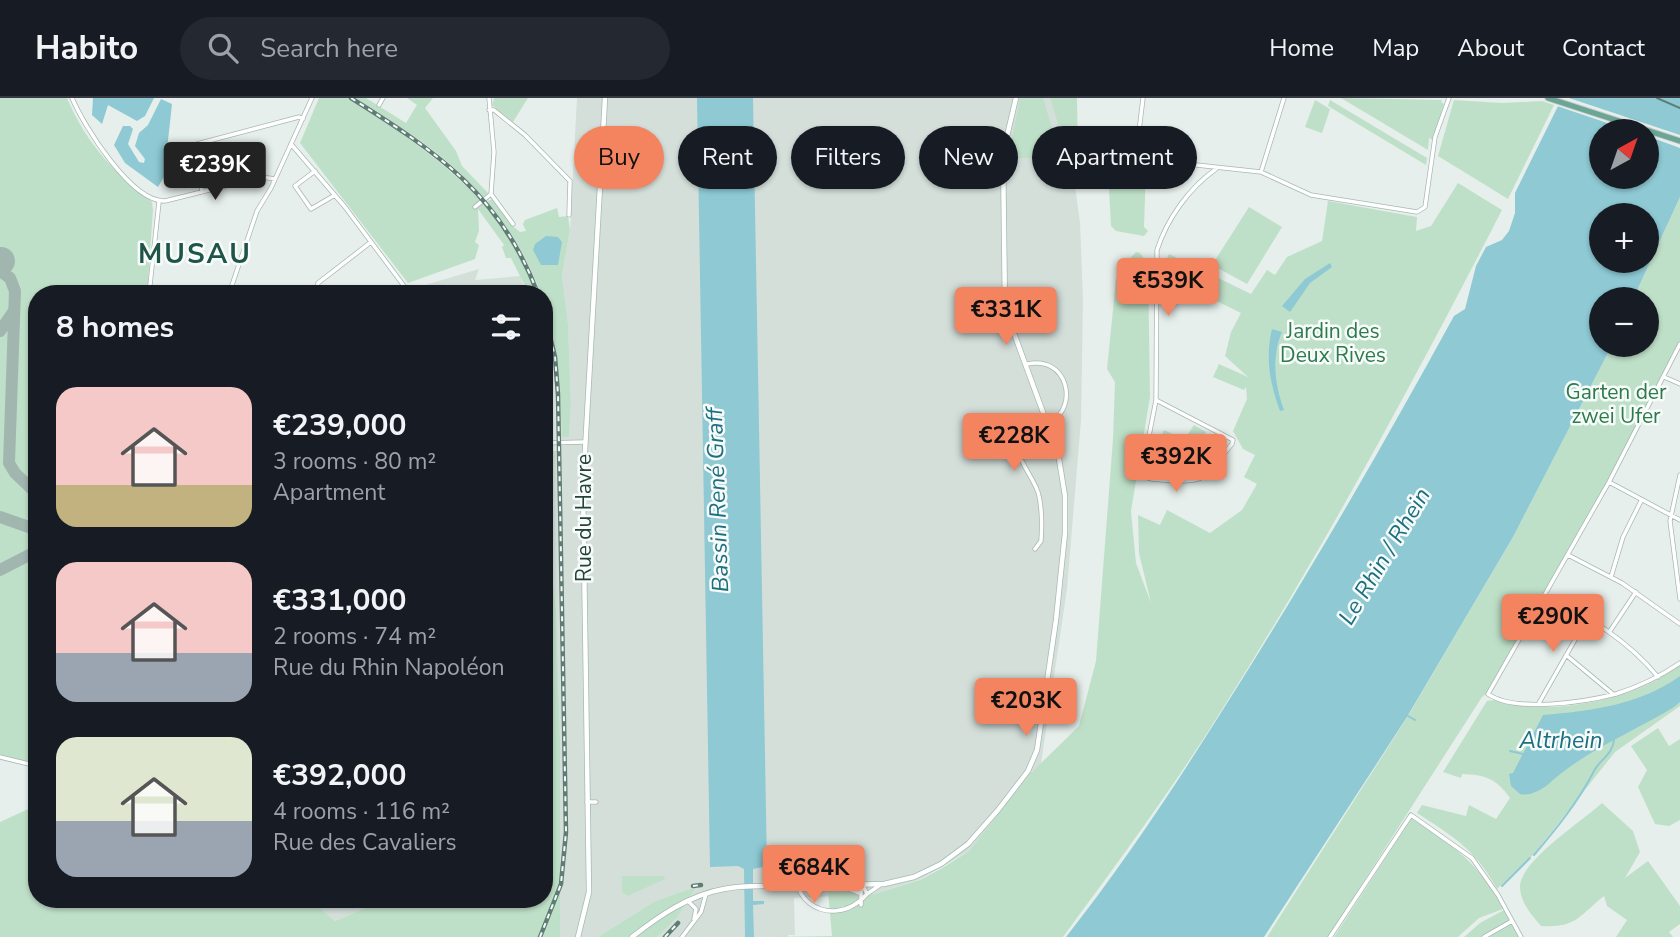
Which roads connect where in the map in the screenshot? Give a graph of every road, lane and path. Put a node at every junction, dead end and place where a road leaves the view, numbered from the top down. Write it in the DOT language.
graph roads {
  1 [pos="72,98"];
  2 [pos="312,98"];
  3 [pos="383,98"];
  4 [pos="489,98"];
  5 [pos="605,98"];
  6 [pos="1013,98"];
  7 [pos="1143,98"];
  8 [pos="1284,98"];
  9 [pos="1449,98"];
  10 [pos="1548,98"];
  11 [pos="379,105"];
  12 [pos="489,110"];
  13 [pos="303,119"];
  14 [pos="1680,141"];
  15 [pos="291,144"];
  16 [pos="1216,169"];
  17 [pos="315,171"];
  18 [pos="1261,172"];
  19 [pos="275,179"];
  20 [pos="202,193"];
  21 [pos="491,194"];
  22 [pos="335,195"];
  23 [pos="159,202"];
  24 [pos="475,207"];
  25 [pos="569,215"];
  26 [pos="513,224"];
  27 [pos="372,242"];
  28 [pos="150,285"];
  29 [pos="232,285"];
  30 [pos="318,285"];
  31 [pos="403,285"];
  32 [pos="1680,344"];
  33 [pos="1027,364"];
  34 [pos="1664,377"];
  35 [pos="1680,384"];
  36 [pos="1156,400"];
  37 [pos="584,442"];
  38 [pos="553,443"];
  39 [pos="1680,475"];
  40 [pos="1609,482"];
  41 [pos="1641,501"];
  42 [pos="1670,516"];
  43 [pos="1680,520"];
  44 [pos="1035,549"];
  45 [pos="1568,555"];
  46 [pos="1678,575"];
  47 [pos="1611,577"];
  48 [pos="1636,592"];
  49 [pos="1545,594"];
  50 [pos="1680,599"];
  51 [pos="1588,617"];
  52 [pos="1680,624"];
  53 [pos="1610,631"];
  54 [pos="1566,656"];
  55 [pos="1680,663"];
  56 [pos="1658,677"];
  57 [pos="1614,694"];
  58 [pos="1539,704"];
  59 [pos="0,757"];
  60 [pos="28,764"];
  61 [pos="587,802"];
  62 [pos="596,802"];
  63 [pos="797,848"];
  64 [pos="811,854"];
  65 [pos="804,861"];
  66 [pos="884,884"];
  67 [pos="862,886"];
  68 [pos="843,887"];
  69 [pos="859,893"];
  70 [pos="705,894"];
  71 [pos="867,894"];
  72 [pos="800,900"];
  73 [pos="686,902"];
  74 [pos="1511,921"];
  75 [pos="692,923"];
  76 [pos="578,937"];
  77 [pos="632,937"];
  78 [pos="682,937"];
  79 [pos="1330,937"];
  80 [pos="1484,937"];
  81 [pos="1521,937"];
  1 -- 23 [label="street"];
  2 -- 13 [label="street"];
  3 -- 11 [label="street"];
  4 -- 12 [label="street"];
  5 -- 37 [label="main road, Rue du Havre"];
  6 -- 33 [label="main road"];
  7 -- 16 [label="street"];
  8 -- 18 [label="street"];
  9 -- 18 [label="street"];
  10 -- 14 [label="main road"];
  12 -- 21 [label="street"];
  12 -- 25 [label="street"];
  13 -- 15 [label="street"];
  13 -- 20 [label="street"];
  15 -- 17 [label="street"];
  15 -- 19 [label="street"];
  16 -- 18 [label="street"];
  16 -- 36 [label="street"];
  17 -- 22 [label="street"];
  17 -- 22 [label="street"];
  19 -- 20 [label="street"];
  19 -- 29 [label="street"];
  20 -- 23 [label="street"];
  21 -- 24 [label="street"];
  21 -- 26 [label="street"];
  22 -- 27 [label="street"];
  23 -- 28 [label="street"];
  27 -- 30 [label="street"];
  27 -- 31 [label="street"];
  32 -- 34 [label="street"];
  33 -- 44 [label="street, bridge"];
  33 -- 66 [label="main road"];
  34 -- 35 [label="street"];
  34 -- 40 [label="street"];
  36 -- 36 [label="street"];
  37 -- 38 [label="street"];
  37 -- 61 [label="main road, Rue du Havre"];
  39 -- 42 [label="street"];
  40 -- 41 [label="street"];
  40 -- 45 [label="street"];
  41 -- 42 [label="street"];
  41 -- 47 [label="street"];
  42 -- 43 [label="street"];
  42 -- 46 [label="street"];
  45 -- 47 [label="street"];
  45 -- 49 [label="street"];
  46 -- 50 [label="street"];
  47 -- 48 [label="street"];
  48 -- 52 [label="street"];
  48 -- 53 [label="street"];
  49 -- 51 [label="street"];
  49 -- 58 [label="street"];
  51 -- 53 [label="street"];
  51 -- 54 [label="street"];
  53 -- 56 [label="street"];
  54 -- 57 [label="street"];
  54 -- 58 [label="street"];
  55 -- 56 [label="street"];
  56 -- 57 [label="street"];
  57 -- 58 [label="street"];
  59 -- 60 [label="street"];
  61 -- 62 [label="street"];
  61 -- 76 [label="main road, Rue du Havre"];
  63 -- 65 [label="street"];
  64 -- 65 [label="street"];
  65 -- 72 [label="street"];
  66 -- 67 [label="main road"];
  66 -- 71 [label="street"];
  67 -- 68 [label="main road"];
  67 -- 69 [label="street"];
  67 -- 71 [label="street"];
  68 -- 69 [label="street"];
  68 -- 70 [label="main road, bridge"];
  69 -- 71 [label="street"];
  70 -- 73 [label="main road"];
  70 -- 75 [label="street"];
  73 -- 75 [label="street"];
  73 -- 77 [label="main road"];
  74 -- 79 [label="street"];
  74 -- 80 [label="street"];
  74 -- 81 [label="street"];
  75 -- 78 [label="street"];
}
